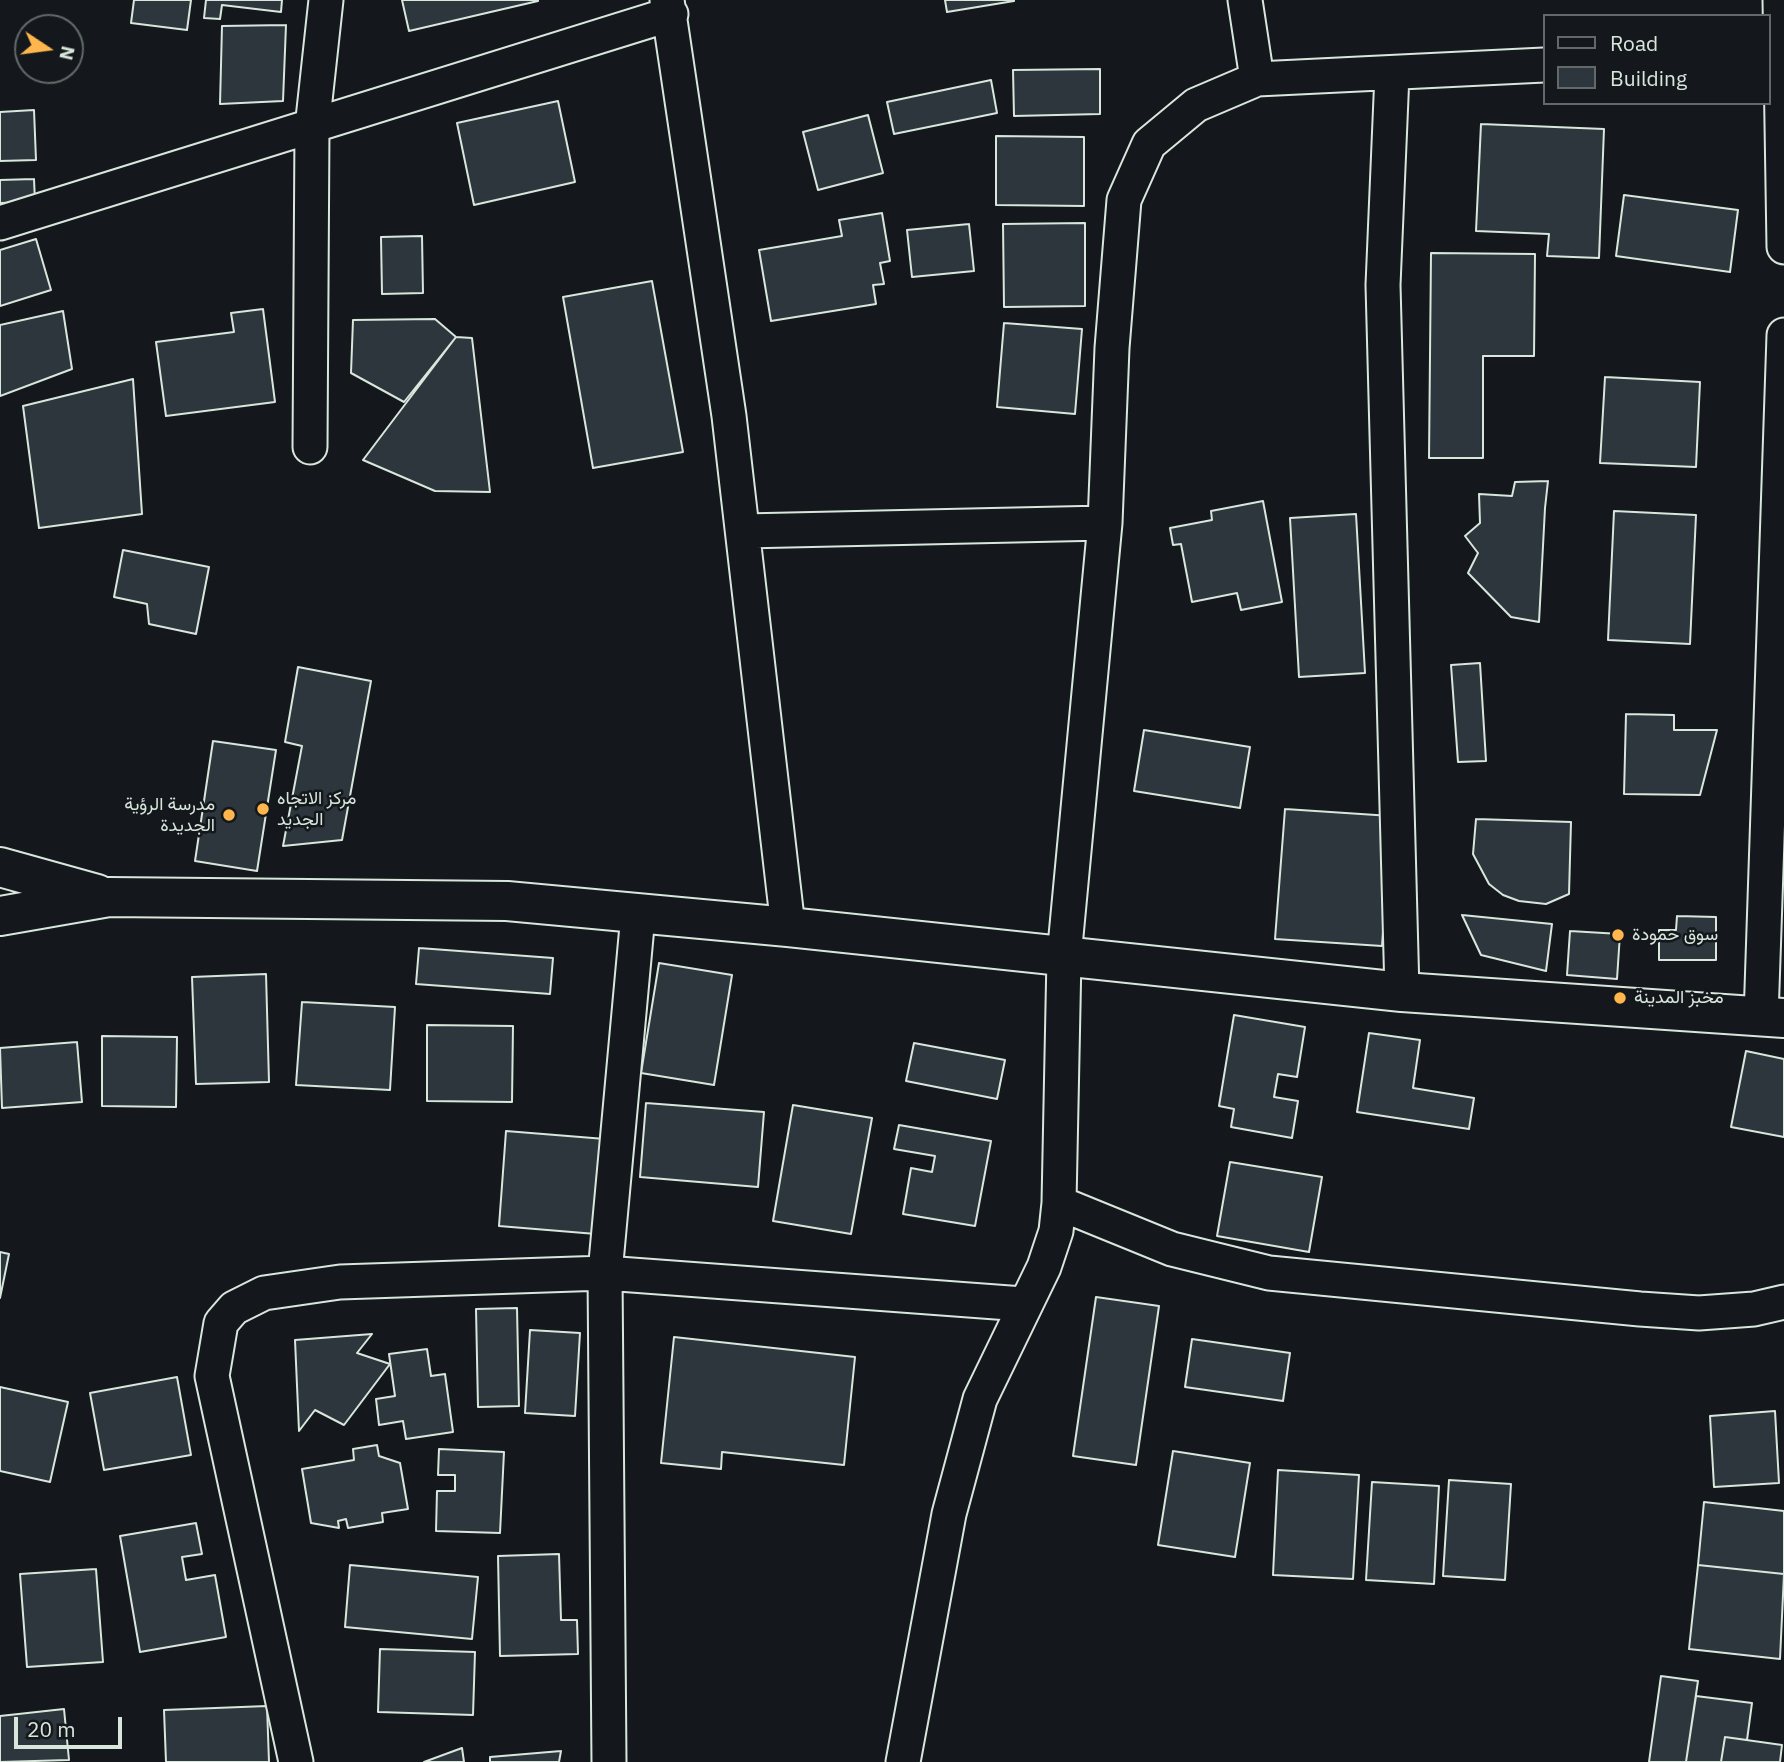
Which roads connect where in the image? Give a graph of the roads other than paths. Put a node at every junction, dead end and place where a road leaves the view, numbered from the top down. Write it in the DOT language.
graph roads {
  1 [pos="326,0"];
  2 [pos="1245,0"];
  3 [pos="1780,0"];
  4 [pos="669,7"];
  5 [pos="1775,52"];
  6 [pos="1542,65"];
  7 [pos="1392,74"];
  8 [pos="1258,79"];
  9 [pos="312,128"];
  10 [pos="0,223"];
  11 [pos="1784,247"];
  12 [pos="1784,335"];
  13 [pos="310,447"];
  14 [pos="1105,523"];
  15 [pos="744,531"];
  16 [pos="1778,728"];
  17 [pos="0,867"];
  18 [pos="109,897"];
  19 [pos="638,915"];
  20 [pos="0,916"];
  21 [pos="788,927"];
  22 [pos="1064,957"];
  23 [pos="1402,992"];
  24 [pos="1773,1018"];
  25 [pos="1059,1203"];
  26 [pos="605,1272"];
  27 [pos="1784,1302"];
  28 [pos="1023,1304"];
  29 [pos="296,1762"];
  30 [pos="609,1762"];
  31 [pos="902,1762"];
  1 -- 9 [label="street"];
  2 -- 8 [label="street"];
  3 -- 5 [label="street"];
  4 -- 9 [label="street"];
  4 -- 15 [label="street"];
  5 -- 11 [label="street"];
  6 -- 7 [label="street"];
  7 -- 8 [label="street"];
  7 -- 23 [label="street"];
  8 -- 14 [label="street"];
  9 -- 10 [label="street"];
  9 -- 13 [label="street"];
  12 -- 16 [label="street"];
  14 -- 15 [label="street"];
  14 -- 22 [label="street"];
  15 -- 21 [label="street"];
  16 -- 24 [label="street"];
  17 -- 18 [label="street"];
  18 -- 19 [label="street"];
  18 -- 20 [label="street"];
  19 -- 21 [label="street"];
  19 -- 26 [label="street"];
  21 -- 22 [label="street"];
  22 -- 23 [label="street"];
  22 -- 25 [label="street"];
  23 -- 24 [label="street"];
  25 -- 27 [label="street"];
  25 -- 28 [label="street"];
  26 -- 28 [label="street"];
  26 -- 29 [label="street"];
  26 -- 30 [label="street"];
  28 -- 31 [label="street"];
}
